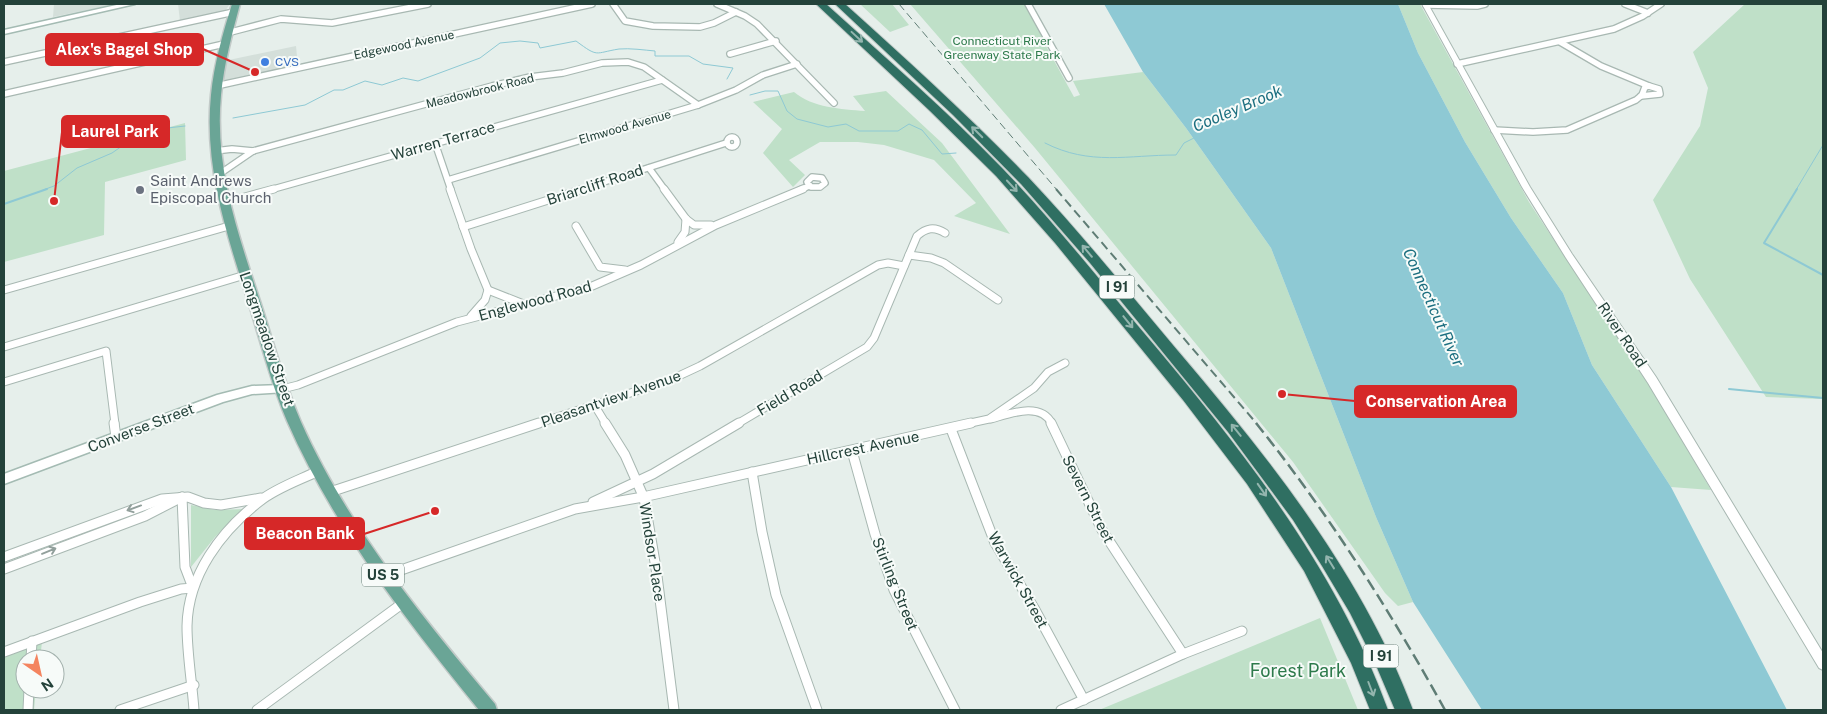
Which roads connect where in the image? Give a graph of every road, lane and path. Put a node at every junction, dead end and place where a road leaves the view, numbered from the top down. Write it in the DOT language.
graph roads {
  1 [pos="131,4"];
  2 [pos="428,4"];
  3 [pos="592,4"];
  4 [pos="613,4"];
  5 [pos="717,4"];
  6 [pos="821,4"];
  7 [pos="840,4"];
  8 [pos="1028,4"];
  9 [pos="1425,4"];
  10 [pos="1485,4"];
  11 [pos="1625,4"];
  12 [pos="1661,4"];
  13 [pos="235,8"];
  14 [pos="736,12"];
  15 [pos="1648,13"];
  16 [pos="4,32"];
  17 [pos="227,33"];
  18 [pos="776,41"];
  19 [pos="1560,42"];
  20 [pos="224,44"];
  21 [pos="730,54"];
  22 [pos="4,62"];
  23 [pos="797,64"];
  24 [pos="1457,64"];
  25 [pos="1070,78"];
  26 [pos="662,80"];
  27 [pos="216,86"];
  28 [pos="1649,86"];
  29 [pos="4,94"];
  30 [pos="1641,96"];
  31 [pos="834,103"];
  32 [pos="698,105"];
  33 [pos="1494,130"];
  34 [pos="435,143"];
  35 [pos="726,143"];
  36 [pos="215,150"];
  37 [pos="253,151"];
  38 [pos="649,168"];
  39 [pos="218,175"];
  40 [pos="448,180"];
  41 [pos="809,186"];
  42 [pos="223,203"];
  43 [pos="686,219"];
  44 [pos="716,225"];
  45 [pos="229,226"];
  46 [pos="576,226"];
  47 [pos="463,227"];
  48 [pos="945,233"];
  49 [pos="674,247"];
  50 [pos="909,255"];
  51 [pos="904,266"];
  52 [pos="600,267"];
  53 [pos="631,270"];
  54 [pos="245,275"];
  55 [pos="590,287"];
  56 [pos="4,290"];
  57 [pos="488,290"];
  58 [pos="998,300"];
  59 [pos="524,303"];
  60 [pos="469,318"];
  61 [pos="4,347"];
  62 [pos="1065,363"];
  63 [pos="4,382"];
  64 [pos="282,388"];
  65 [pos="595,406"];
  66 [pos="990,419"];
  67 [pos="951,429"];
  68 [pos="116,437"];
  69 [pos="852,451"];
  70 [pos="318,471"];
  71 [pos="752,472"];
  72 [pos="4,479"];
  73 [pos="638,482"];
  74 [pos="330,492"];
  75 [pos="266,496"];
  76 [pos="182,497"];
  77 [pos="643,497"];
  78 [pos="575,509"];
  79 [pos="4,557"];
  80 [pos="4,569"];
  81 [pos="384,576"];
  82 [pos="193,588"];
  83 [pos="403,603"];
  84 [pos="1242,631"];
  85 [pos="32,642"];
  86 [pos="32,649"];
  87 [pos="4,652"];
  88 [pos="1183,654"];
  89 [pos="1823,662"];
  90 [pos="194,685"];
  91 [pos="1084,700"];
  92 [pos="120,710"];
  93 [pos="194,710"];
  94 [pos="257,710"];
  95 [pos="489,710"];
  96 [pos="674,710"];
  97 [pos="818,710"];
  98 [pos="955,710"];
  99 [pos="1061,710"];
  100 [pos="1379,710"];
  101 [pos="1404,710"];
  1 -- 16 [label="main road"];
  2 -- 17 [label="street"];
  3 -- 27 [label="street, Edgewood Avenue"];
  4 -- 14 [label="street"];
  5 -- 14 [label="street"];
  6 -- 100 [label="highway, I 91, one-way"];
  101 -- 7 [label="highway, I 91, one-way"];
  8 -- 25 [label="street"];
  9 -- 10 [label="street"];
  9 -- 24 [label="street, River Road"];
  11 -- 15 [label="street"];
  12 -- 15 [label="street"];
  13 -- 17 [label="main road, Longmeadow Street / US 5"];
  13 -- 22 [label="street"];
  14 -- 18 [label="street"];
  15 -- 19 [label="street"];
  17 -- 20 [label="main road, Longmeadow Street / US 5"];
  18 -- 21 [label="street"];
  18 -- 23 [label="street"];
  19 -- 24 [label="street"];
  19 -- 28 [label="street"];
  20 -- 27 [label="main road, Longmeadow Street / US 5"];
  20 -- 29 [label="street"];
  23 -- 31 [label="street"];
  23 -- 32 [label="street, Elmwood Avenue"];
  24 -- 33 [label="street, River Road"];
  26 -- 32 [label="street, Meadowbrook Road"];
  26 -- 34 [label="street, Warren Terrace"];
  26 -- 37 [label="street, Meadowbrook Road"];
  27 -- 36 [label="main road, Longmeadow Street / US 5"];
  28 -- 30 [label="street"];
  28 -- 30 [label="street"];
  30 -- 33 [label="street"];
  32 -- 40 [label="street, Elmwood Avenue"];
  33 -- 89 [label="street, River Road"];
  34 -- 40 [label="street"];
  34 -- 42 [label="street, Warren Terrace"];
  35 -- 38 [label="street, Briarcliff Road"];
  36 -- 37 [label="street, Meadowbrook Road"];
  36 -- 39 [label="main road, Longmeadow Street / US 5"];
  37 -- 39 [label="street, Meadowbrook Road"];
  38 -- 43 [label="street"];
  38 -- 47 [label="street, Briarcliff Road"];
  39 -- 42 [label="main road, Longmeadow Street / US 5"];
  40 -- 47 [label="street"];
  41 -- 44 [label="street, Englewood Road"];
  42 -- 45 [label="main road, Longmeadow Street / US 5"];
  43 -- 44 [label="street"];
  43 -- 49 [label="street"];
  44 -- 49 [label="street, Englewood Road"];
  45 -- 54 [label="main road, Longmeadow Street / US 5"];
  45 -- 56 [label="street"];
  46 -- 52 [label="street"];
  47 -- 57 [label="street"];
  48 -- 50 [label="street, Field Road"];
  49 -- 53 [label="street, Englewood Road"];
  50 -- 51 [label="street, Field Road"];
  50 -- 58 [label="street"];
  51 -- 65 [label="street, Pleasantview Avenue"];
  51 -- 73 [label="street, Field Road"];
  52 -- 53 [label="street"];
  52 -- 55 [label="street"];
  53 -- 55 [label="street, Englewood Road"];
  54 -- 61 [label="street"];
  54 -- 64 [label="main road, Longmeadow Street / US 5"];
  55 -- 59 [label="street, Englewood Road"];
  57 -- 59 [label="street"];
  57 -- 60 [label="street"];
  59 -- 60 [label="street, Englewood Road"];
  60 -- 64 [label="street, Englewood Road"];
  62 -- 66 [label="street, Hillcrest Avenue"];
  63 -- 68 [label="street"];
  64 -- 68 [label="main road, Converse Street"];
  64 -- 70 [label="main road, Longmeadow Street / US 5"];
  65 -- 73 [label="street, Windsor Place"];
  65 -- 74 [label="street, Pleasantview Avenue"];
  66 -- 67 [label="street, Hillcrest Avenue"];
  66 -- 88 [label="street, Severn Street"];
  67 -- 69 [label="street, Hillcrest Avenue"];
  67 -- 91 [label="street, Warwick Street"];
  68 -- 72 [label="main road, Converse Street"];
  69 -- 71 [label="street, Hillcrest Avenue"];
  69 -- 98 [label="street, Stirling Street"];
  70 -- 74 [label="main road, Longmeadow Street / US 5"];
  70 -- 75 [label="street"];
  71 -- 77 [label="street, Hillcrest Avenue"];
  71 -- 97 [label="street"];
  73 -- 77 [label="street, Windsor Place"];
  73 -- 78 [label="street, Field Road"];
  74 -- 81 [label="main road, Longmeadow Street / US 5"];
  75 -- 76 [label="street"];
  75 -- 82 [label="street"];
  76 -- 79 [label="street, one-way"];
  80 -- 76 [label="street, one-way"];
  76 -- 82 [label="street"];
  77 -- 78 [label="street, Field Road"];
  77 -- 96 [label="street, Windsor Place"];
  78 -- 81 [label="street, Field Road"];
  81 -- 83 [label="main road, Longmeadow Street / US 5"];
  82 -- 85 [label="street"];
  82 -- 90 [label="street"];
  83 -- 94 [label="street"];
  83 -- 95 [label="main road, Longmeadow Street / US 5"];
  84 -- 88 [label="street"];
  85 -- 86 [label="street"];
  85 -- 87 [label="street"];
  88 -- 91 [label="street"];
  90 -- 92 [label="street"];
  90 -- 93 [label="street"];
  91 -- 99 [label="street"];
}
